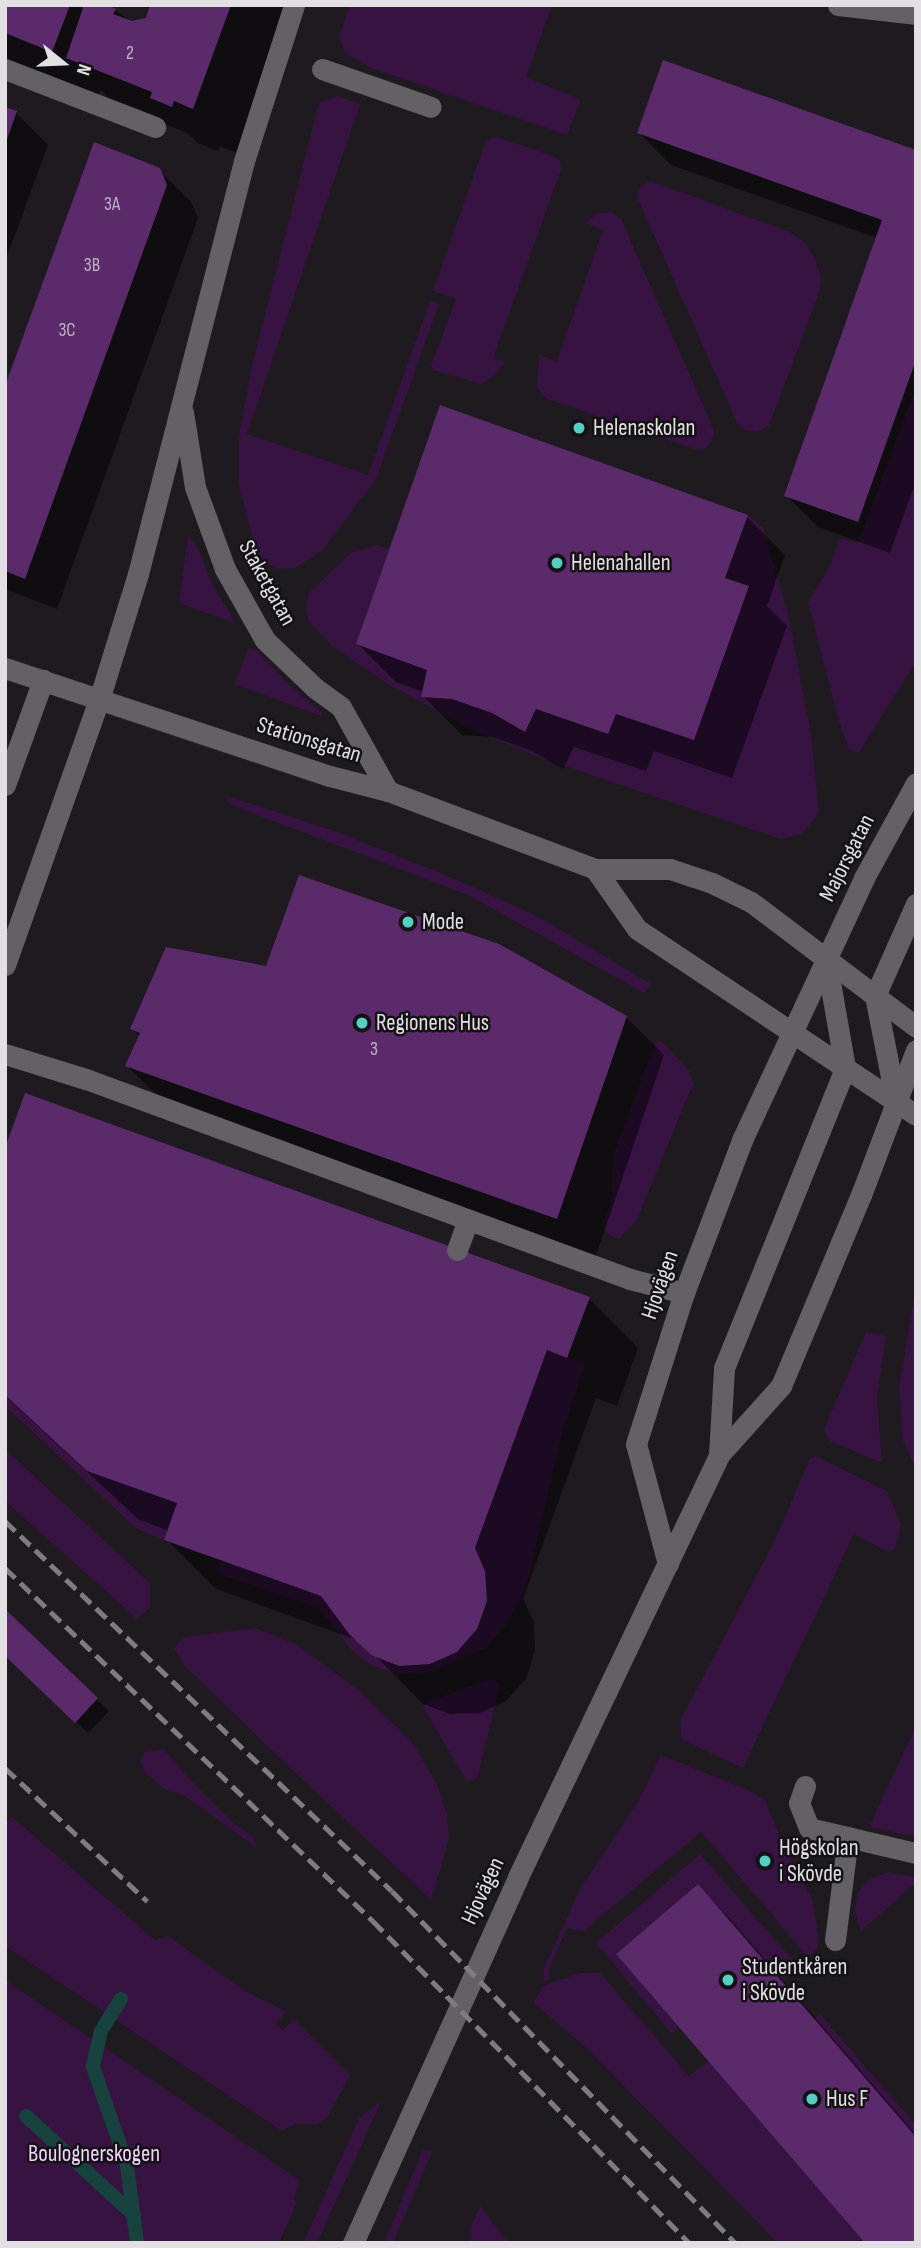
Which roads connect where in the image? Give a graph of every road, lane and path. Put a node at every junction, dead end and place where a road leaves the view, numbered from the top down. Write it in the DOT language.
graph roads {
  1 [pos="294,5"];
  2 [pos="838,5"];
  3 [pos="916,14"];
  4 [pos="5,69"];
  5 [pos="322,69"];
  6 [pos="431,107"];
  7 [pos="155,127"];
  8 [pos="182,402"];
  9 [pos="5,667"];
  10 [pos="43,680"];
  11 [pos="99,700"];
  12 [pos="916,782"];
  13 [pos="5,785"];
  14 [pos="388,791"];
  15 [pos="595,869"];
  16 [pos="916,904"];
  17 [pos="826,959"];
  18 [pos="5,965"];
  19 [pos="875,996"];
  20 [pos="916,1027"];
  21 [pos="792,1032"];
  22 [pos="916,1050"];
  23 [pos="5,1054"];
  24 [pos="845,1068"];
  25 [pos="897,1102"];
  26 [pos="916,1115"];
  27 [pos="468,1220"];
  28 [pos="457,1250"];
  29 [pos="684,1293"];
  30 [pos="719,1455"];
  31 [pos="668,1564"];
  32 [pos="804,1786"];
  33 [pos="848,1837"];
  34 [pos="916,1853"];
  35 [pos="835,1940"];
  36 [pos="353,2243"];
  1 -- 8 [label="main road, Staketgatan"];
  2 -- 3 [label="main road"];
  4 -- 7 [label="main road"];
  5 -- 6 [label="main road"];
  8 -- 11 [label="main road, Staketgatan"];
  8 -- 14 [label="main road, Staketgatan"];
  9 -- 10 [label="main road, Stationsgatan"];
  10 -- 11 [label="main road, Stationsgatan"];
  10 -- 13 [label="main road"];
  11 -- 14 [label="main road, Stationsgatan"];
  11 -- 18 [label="main road, Staketgatan"];
  12 -- 17 [label="main road, Majorsgatan"];
  14 -- 15 [label="main road, Stationsgatan"];
  15 -- 17 [label="main road, Stationsgatan"];
  15 -- 21 [label="main road"];
  16 -- 19 [label="main road"];
  17 -- 19 [label="main road, Stationsgatan"];
  17 -- 21 [label="main road, Majorsgatan"];
  17 -- 24 [label="main road"];
  19 -- 20 [label="main road, Stationsgatan"];
  19 -- 25 [label="main road"];
  21 -- 24 [label="main road"];
  21 -- 29 [label="main road, Hjovägen"];
  22 -- 25 [label="main road, Hjovägen"];
  23 -- 27 [label="main road"];
  24 -- 25 [label="main road"];
  24 -- 30 [label="main road, Hjovägen"];
  25 -- 26 [label="main road"];
  25 -- 30 [label="main road, Hjovägen"];
  27 -- 28 [label="main road"];
  27 -- 29 [label="main road"];
  29 -- 31 [label="main road, Hjovägen"];
  30 -- 31 [label="main road, Hjovägen"];
  31 -- 36 [label="main road, Hjovägen"];
  32 -- 33 [label="main road"];
  33 -- 34 [label="main road"];
  33 -- 35 [label="main road"];
}
